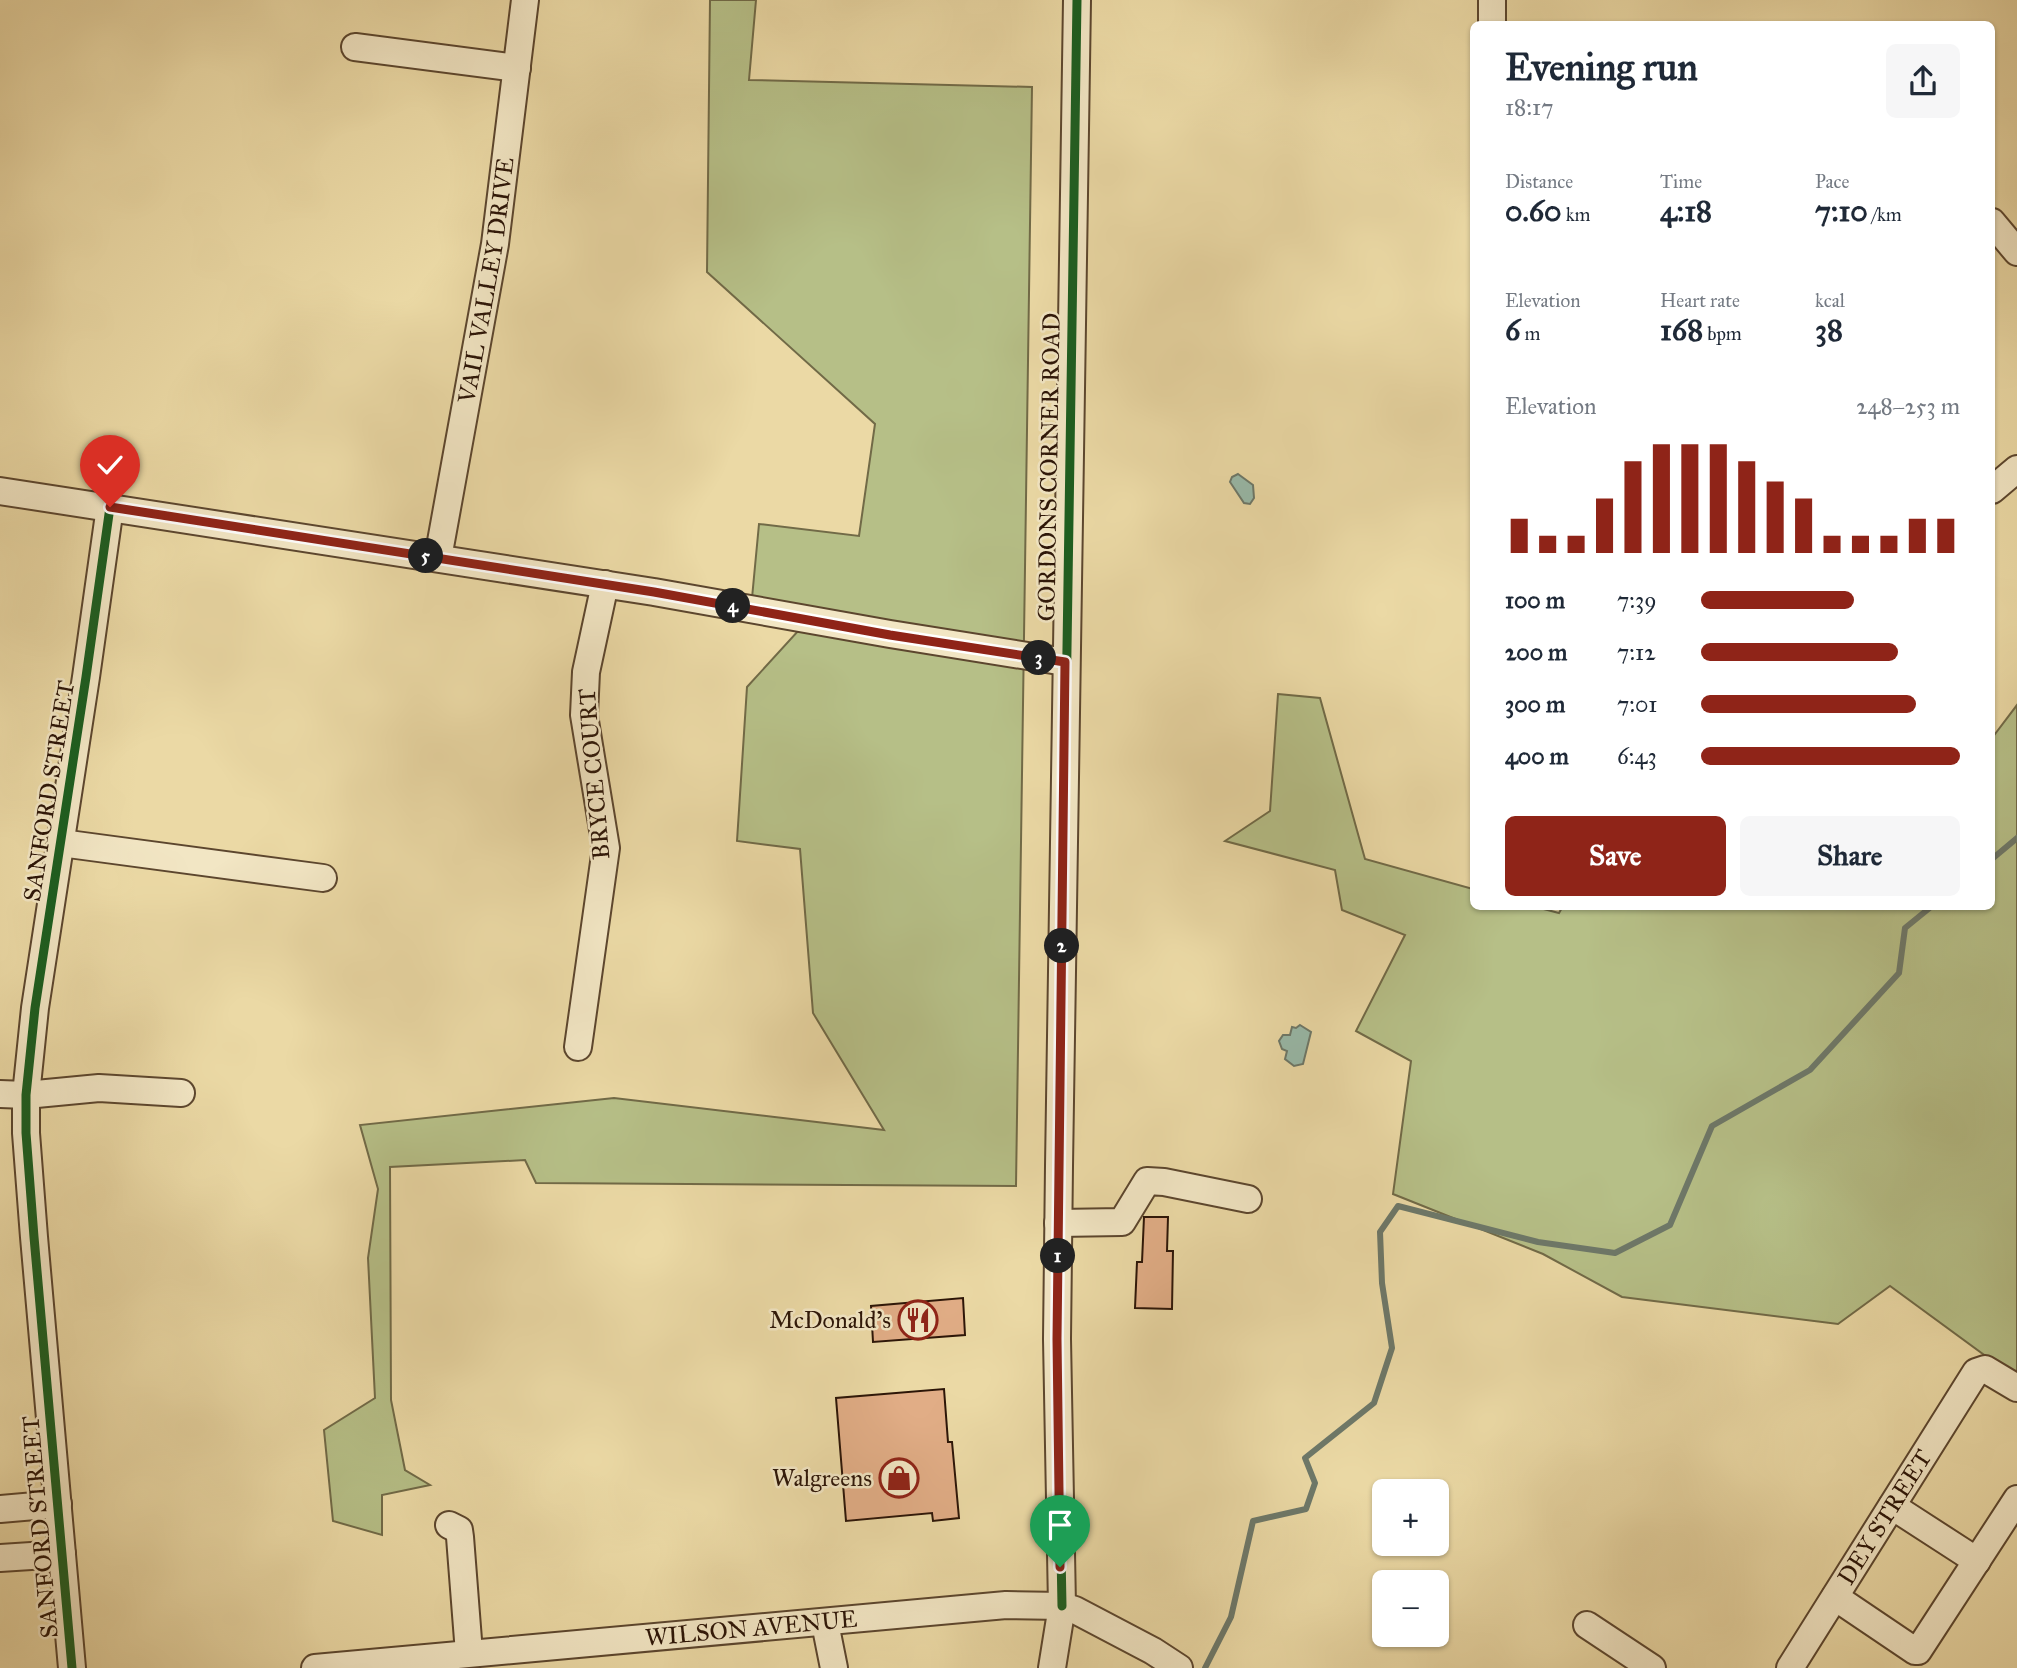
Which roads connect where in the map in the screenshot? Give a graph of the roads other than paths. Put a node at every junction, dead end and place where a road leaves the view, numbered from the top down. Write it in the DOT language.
graph roads {
  1 [pos="525,0"];
  2 [pos="1077,0"];
  3 [pos="1492,0"];
  4 [pos="1492,21"];
  5 [pos="355,47"];
  6 [pos="517,68"];
  7 [pos="1995,226"];
  8 [pos="2017,252"];
  9 [pos="2017,469"];
  10 [pos="1995,488"];
  11 [pos="0,491"];
  12 [pos="110,507"];
  13 [pos="438,558"];
  14 [pos="605,584"];
  15 [pos="1065,662"];
  16 [pos="61,843"];
  17 [pos="323,878"];
  18 [pos="578,1047"];
  19 [pos="181,1093"];
  20 [pos="0,1094"];
  21 [pos="26,1095"];
  22 [pos="1248,1199"];
  23 [pos="1058,1223"];
  24 [pos="2017,1388"];
  25 [pos="2017,1499"];
  26 [pos="58,1504"];
  27 [pos="1892,1506"];
  28 [pos="0,1509"];
  29 [pos="449,1525"];
  30 [pos="62,1554"];
  31 [pos="0,1558"];
  32 [pos="1977,1561"];
  33 [pos="1835,1597"];
  34 [pos="1062,1606"];
  35 [pos="825,1623"];
  36 [pos="1587,1625"];
  37 [pos="469,1653"];
  38 [pos="1175,1665"];
  39 [pos="72,1668"];
  40 [pos="316,1668"];
  41 [pos="834,1668"];
  42 [pos="1052,1668"];
  43 [pos="1652,1668"];
  44 [pos="1790,1668"];
  1 -- 6 [label="street, VAIL VALLEY DRIVE"];
  2 -- 15 [label="street, GORDONS CORNER ROAD"];
  3 -- 4 [label="street"];
  5 -- 6 [label="street"];
  6 -- 13 [label="street, VAIL VALLEY DRIVE"];
  7 -- 8 [label="street"];
  9 -- 10 [label="street"];
  11 -- 12 [label="street"];
  12 -- 13 [label="street"];
  12 -- 16 [label="street, SANFORD STREET"];
  13 -- 14 [label="street"];
  14 -- 15 [label="street"];
  14 -- 18 [label="street, BRYCE COURT"];
  15 -- 23 [label="street, GORDONS CORNER ROAD"];
  16 -- 17 [label="street"];
  16 -- 21 [label="street, SANFORD STREET"];
  19 -- 21 [label="street"];
  20 -- 21 [label="street"];
  21 -- 26 [label="street, SANFORD STREET"];
  22 -- 23 [label="street"];
  23 -- 34 [label="street, GORDONS CORNER ROAD"];
  24 -- 27 [label="street, DEY STREET"];
  25 -- 32 [label="street"];
  26 -- 28 [label="street"];
  26 -- 30 [label="street, SANFORD STREET"];
  27 -- 32 [label="street"];
  27 -- 33 [label="street, DEY STREET"];
  29 -- 37 [label="street"];
  30 -- 31 [label="street"];
  30 -- 39 [label="street, SANFORD STREET"];
  32 -- 33 [label="street"];
  33 -- 44 [label="street, DEY STREET"];
  34 -- 35 [label="street, WILSON AVENUE"];
  34 -- 38 [label="street"];
  34 -- 42 [label="street, GORDONS CORNER ROAD"];
  35 -- 37 [label="street, WILSON AVENUE"];
  35 -- 41 [label="street"];
  36 -- 43 [label="street"];
  37 -- 40 [label="street, WILSON AVENUE"];
}
